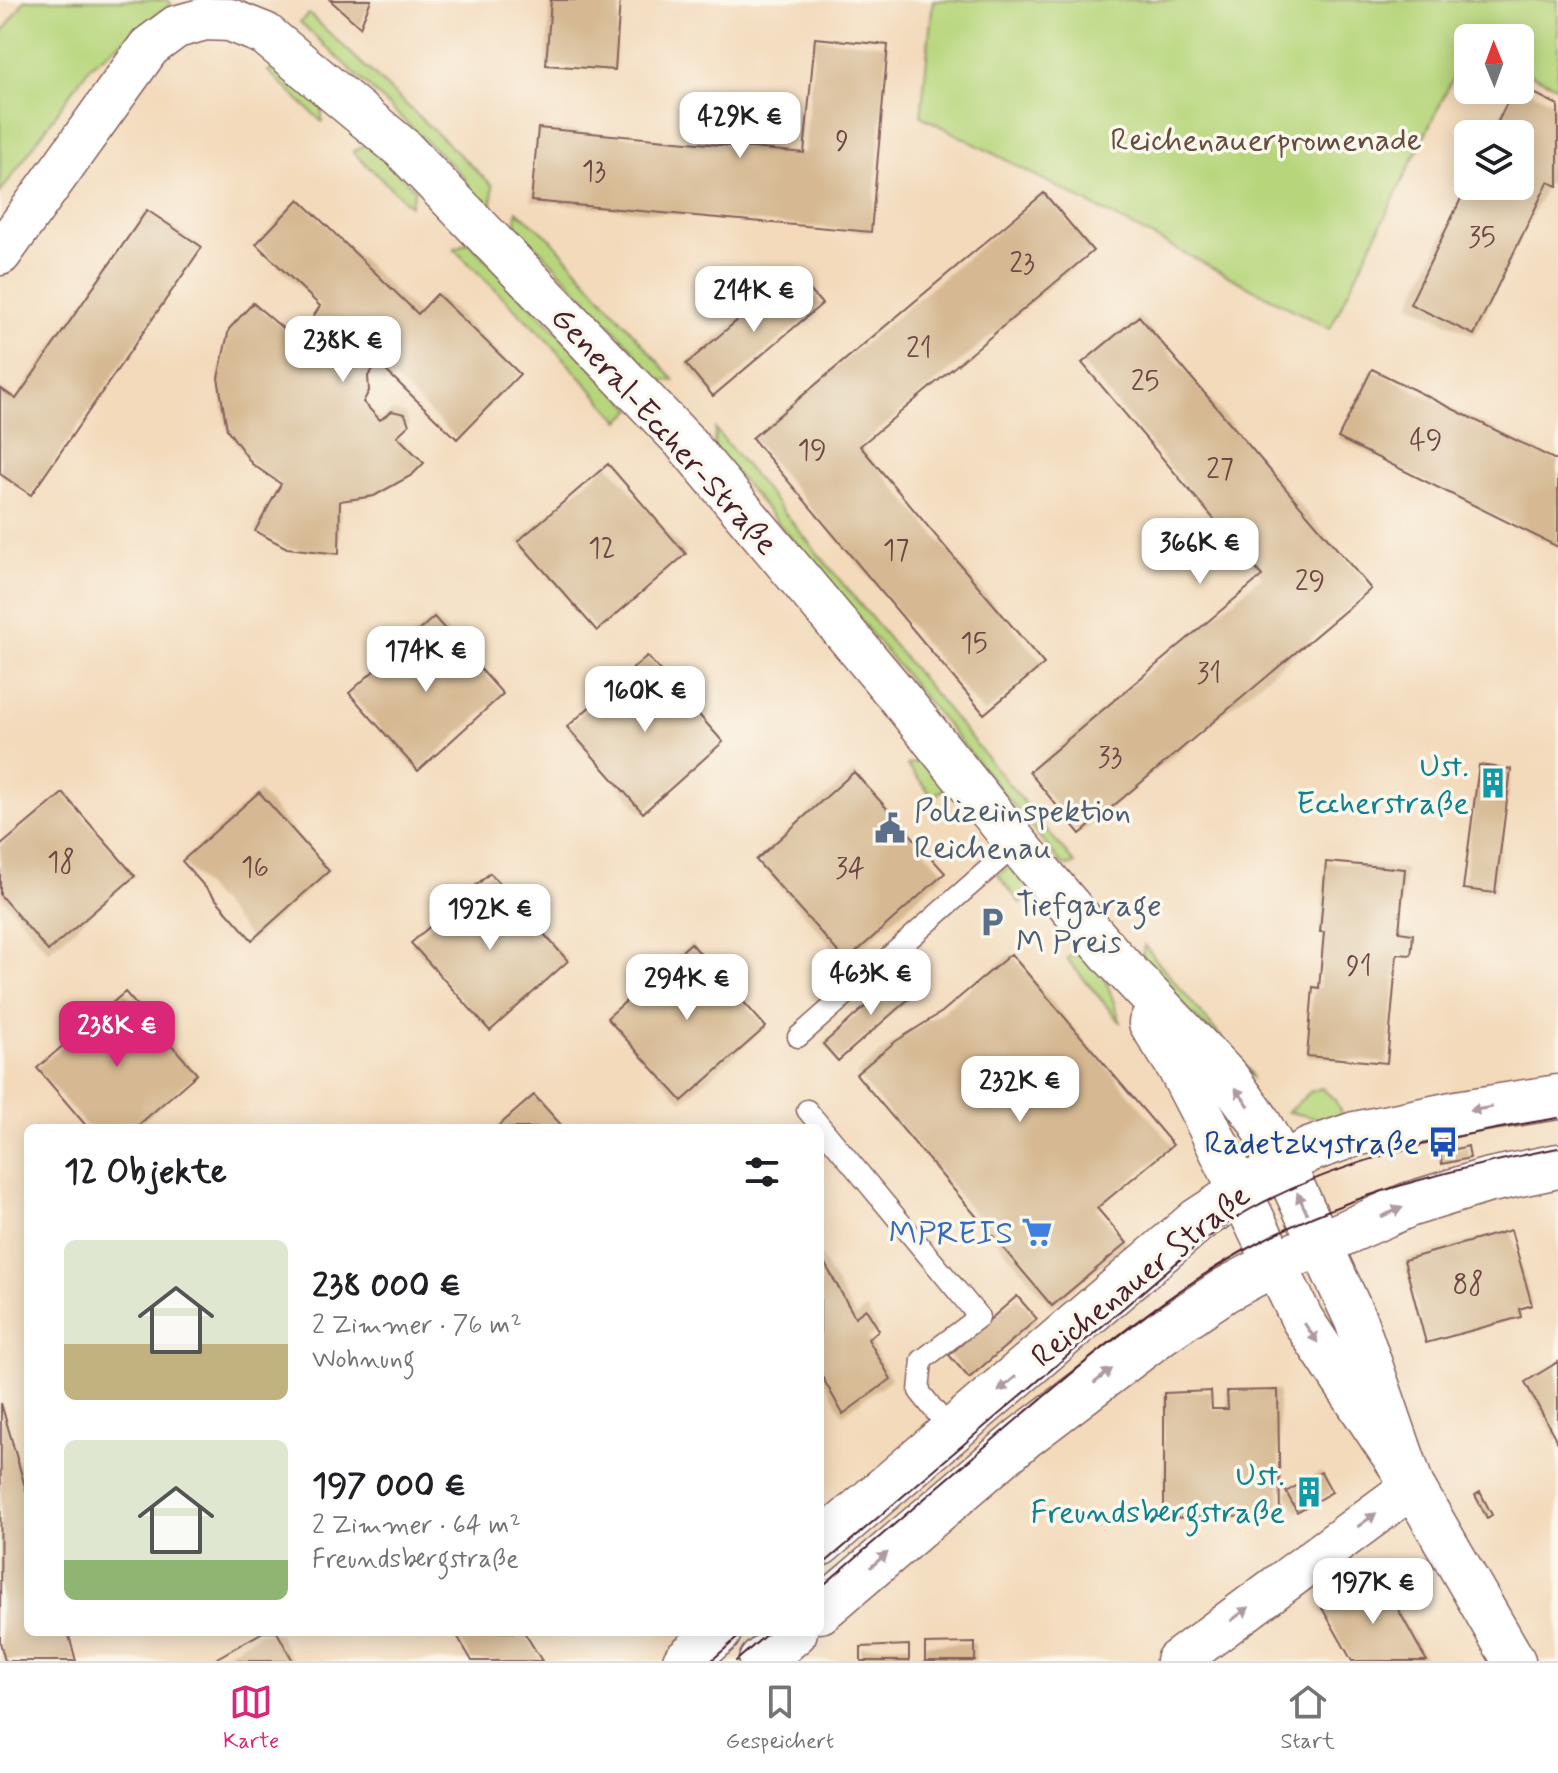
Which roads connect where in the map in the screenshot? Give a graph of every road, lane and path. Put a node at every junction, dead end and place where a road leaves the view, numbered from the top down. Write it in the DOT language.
graph roads {
  1 [pos="0,254"];
  2 [pos="1017,844"];
  3 [pos="1112,956"];
  4 [pos="798,1037"];
  5 [pos="1558,1097"];
  6 [pos="807,1110"];
  7 [pos="819,1124"];
  8 [pos="824,1130"];
  9 [pos="1283,1164"];
  10 [pos="1558,1166"];
  11 [pos="1239,1191"];
  12 [pos="1320,1243"];
  13 [pos="1274,1264"];
  14 [pos="1373,1406"];
  15 [pos="951,1431"];
  16 [pos="1407,1469"];
  17 [pos="824,1541"];
  18 [pos="824,1608"];
  19 [pos="714,1636"];
  20 [pos="790,1636"];
  21 [pos="685,1661"];
  22 [pos="761,1661"];
  23 [pos="1177,1661"];
  24 [pos="1514,1661"];
  1 -- 2 [label="street, General-Eccher-Straße"];
  2 -- 3 [label="street, General-Eccher-Straße"];
  2 -- 4 [label="lane"];
  9 -- 3 [label="street, General-Eccher-Straße, one-way"];
  3 -- 11 [label="street, General-Eccher-Straße"];
  5 -- 9 [label="street, Reichenauer Straße, one-way"];
  6 -- 7 [label="lane"];
  8 -- 15 [label="lane"];
  9 -- 11 [label="street, Reichenauer Straße"];
  12 -- 9 [label="street, General-Eccher-Straße, one-way"];
  12 -- 10 [label="street, Reichenauer Straße, one-way"];
  11 -- 13 [label="street, General-Eccher-Straße"];
  11 -- 15 [label="street, Reichenauer Straße, one-way"];
  12 -- 13 [label="street, Reichenauer Straße"];
  12 -- 14 [label="street"];
  13 -- 14 [label="street, one-way"];
  18 -- 13 [label="street, Reichenauer Straße, one-way"];
  14 -- 16 [label="street"];
  15 -- 17 [label="street, Reichenauer Straße"];
  23 -- 16 [label="street, one-way"];
  16 -- 24 [label="street"];
  19 -- 21 [label="street"];
  20 -- 22 [label="street"];
}
